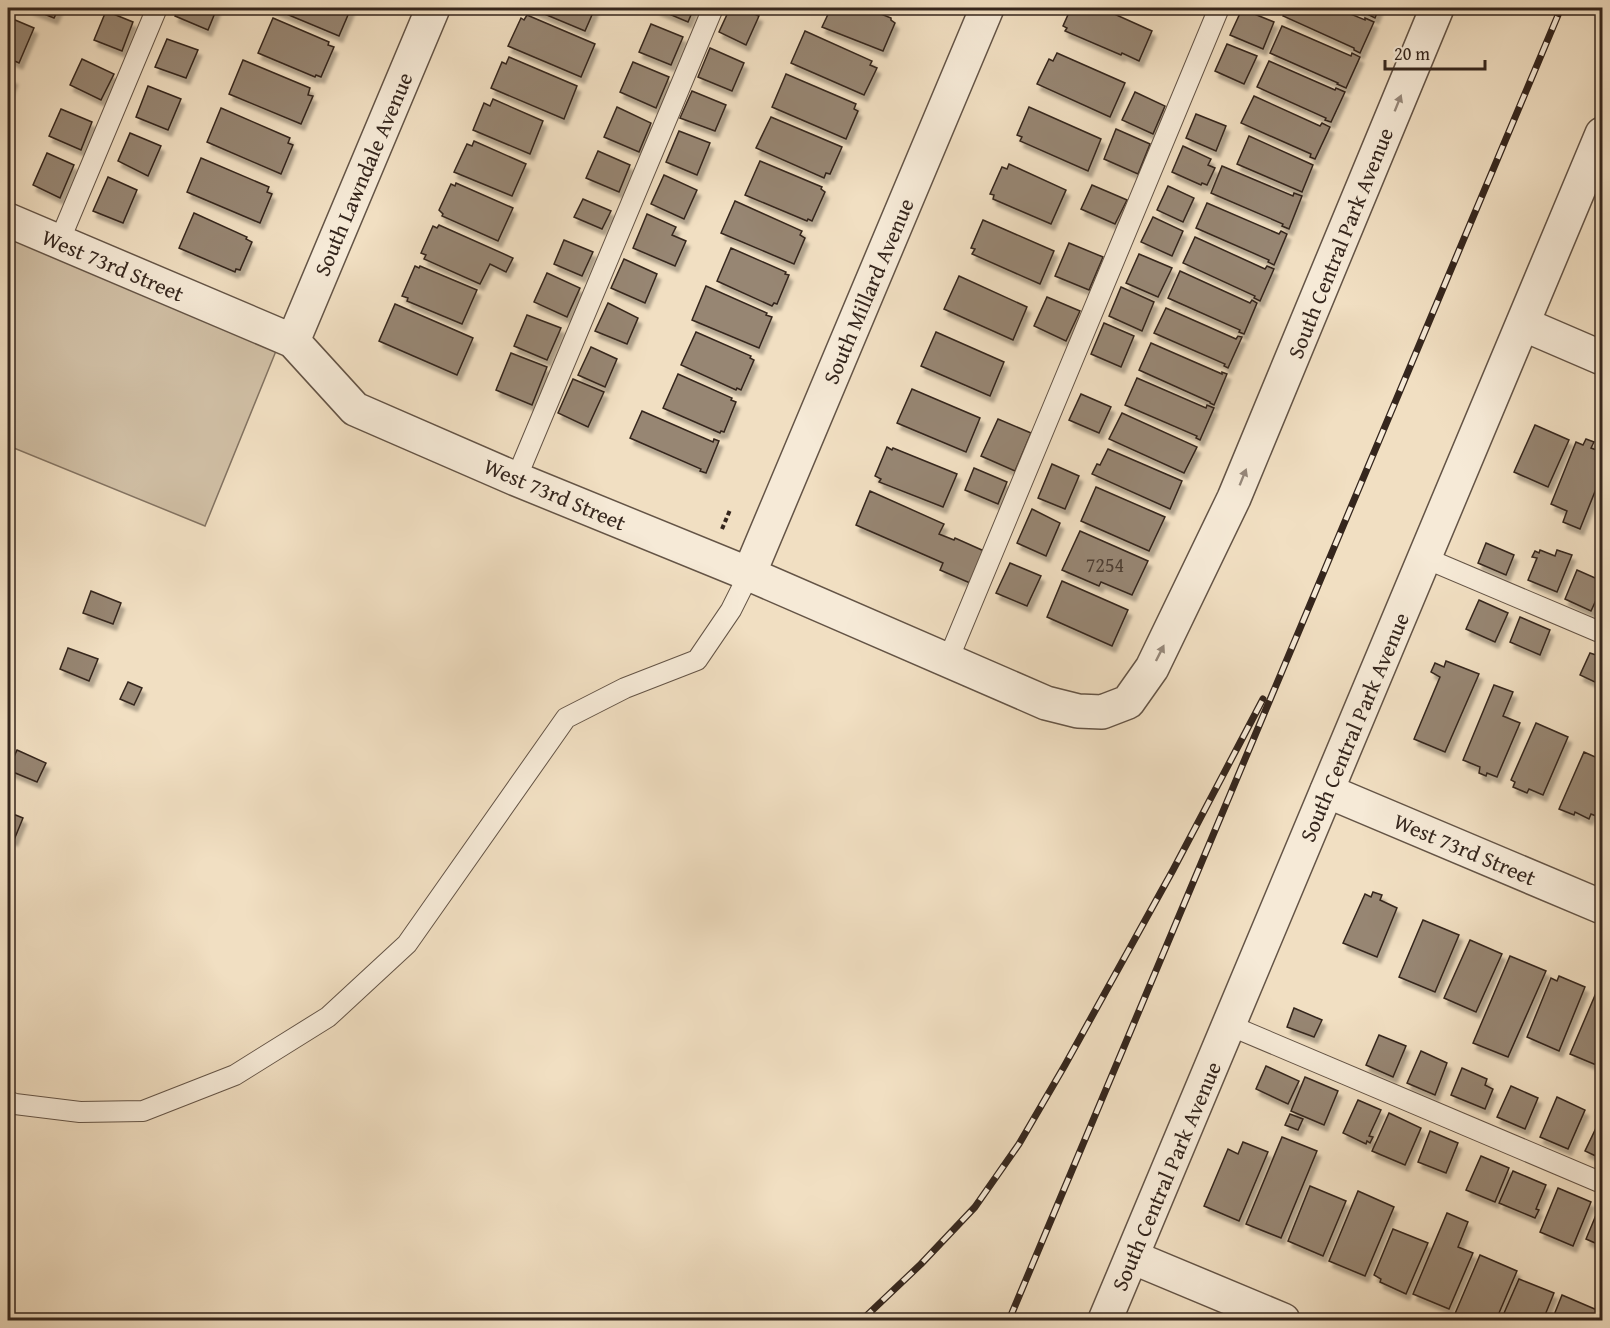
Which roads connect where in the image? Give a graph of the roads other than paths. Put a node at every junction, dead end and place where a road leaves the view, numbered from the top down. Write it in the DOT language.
graph roads {
  1 [pos="157,8"];
  2 [pos="433,8"];
  3 [pos="713,8"];
  4 [pos="987,8"];
  5 [pos="1219,8"];
  6 [pos="1437,8"];
  7 [pos="1602,134"];
  8 [pos="8,220"];
  9 [pos="59,242"];
  10 [pos="1523,324"];
  11 [pos="293,341"];
  12 [pos="1602,358"];
  13 [pos="516,478"];
  14 [pos="1425,558"];
  15 [pos="749,574"];
  16 [pos="1602,633"];
  17 [pos="948,660"];
  18 [pos="1128,702"];
  19 [pos="1327,791"];
  20 [pos="1602,907"];
  21 [pos="1229,1025"];
  22 [pos="8,1101"];
  23 [pos="1602,1183"];
  24 [pos="1132,1257"];
  25 [pos="1105,1320"];
  26 [pos="1283,1320"];
  1 -- 9 [label="lane"];
  2 -- 11 [label="street, South Lawndale Avenue"];
  3 -- 13 [label="lane"];
  4 -- 15 [label="street, South Millard Avenue"];
  5 -- 17 [label="lane"];
  18 -- 6 [label="street, South Central Park Avenue, one-way"];
  7 -- 10 [label="street, South Central Park Avenue"];
  8 -- 9 [label="street, West 73rd Street"];
  9 -- 11 [label="street, West 73rd Street"];
  10 -- 12 [label="street"];
  10 -- 14 [label="street, South Central Park Avenue"];
  11 -- 13 [label="street, West 73rd Street"];
  13 -- 15 [label="street, West 73rd Street"];
  14 -- 16 [label="lane"];
  14 -- 19 [label="street, South Central Park Avenue"];
  15 -- 17 [label="street, West 73rd Street"];
  15 -- 22 [label="lane"];
  17 -- 18 [label="street, West 73rd Street"];
  19 -- 20 [label="street, West 73rd Street"];
  19 -- 21 [label="street, South Central Park Avenue"];
  21 -- 23 [label="lane"];
  21 -- 24 [label="street, South Central Park Avenue"];
  24 -- 25 [label="street, South Central Park Avenue"];
  24 -- 26 [label="street"];
}
